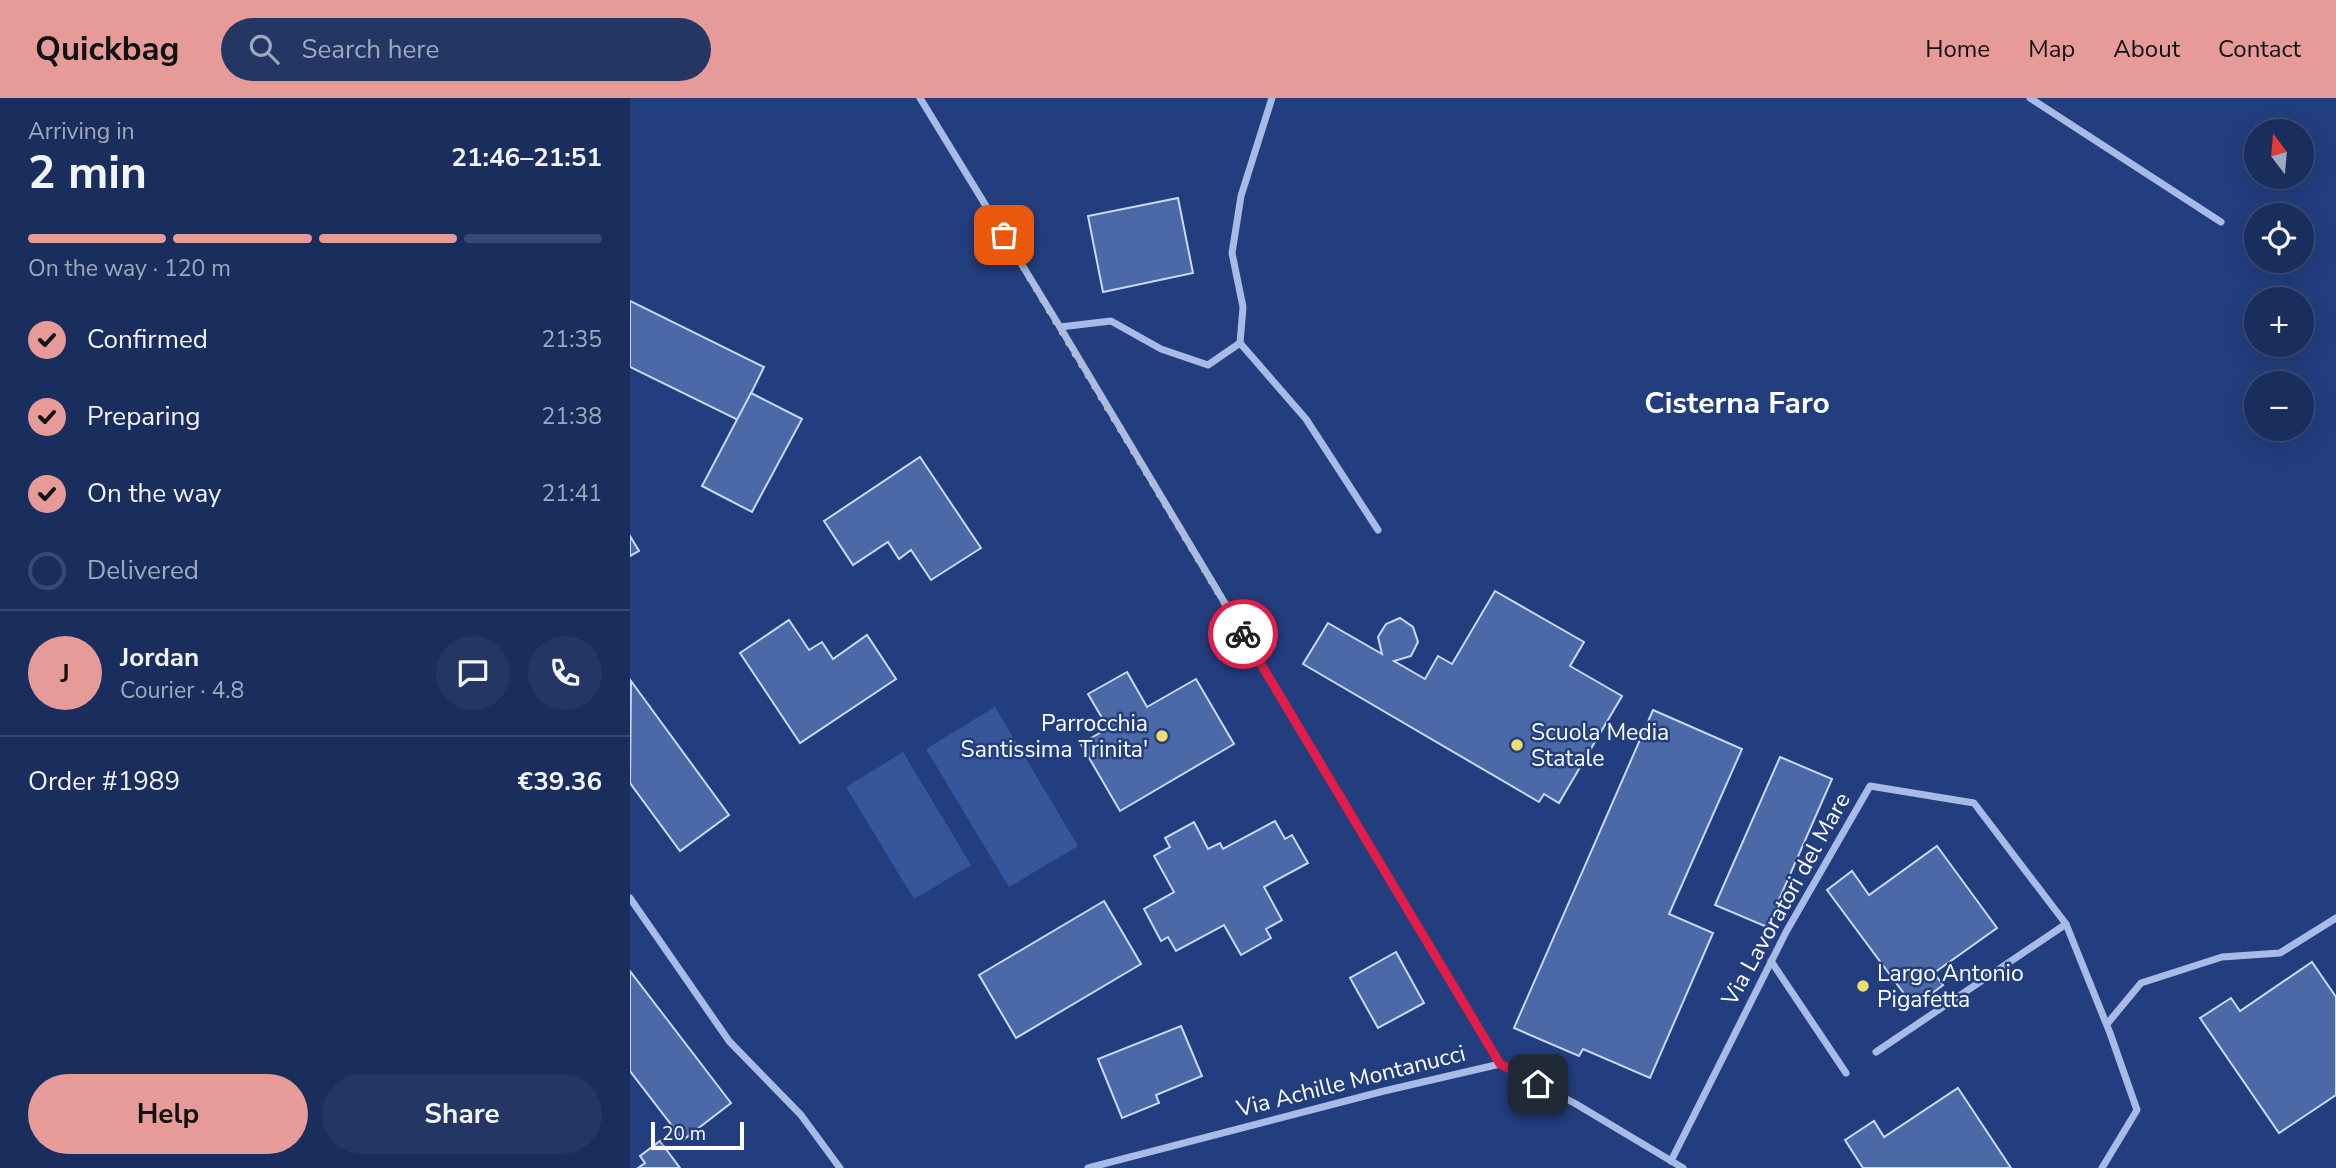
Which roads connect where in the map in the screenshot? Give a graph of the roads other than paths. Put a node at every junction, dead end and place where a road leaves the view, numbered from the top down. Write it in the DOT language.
graph roads {
  1 [pos="920,98"];
  2 [pos="1272,98"];
  3 [pos="2029,98"];
  4 [pos="2221,222"];
  5 [pos="1060,327"];
  6 [pos="1240,343"];
  7 [pos="1378,530"];
  8 [pos="630,898"];
  9 [pos="2336,918"];
  10 [pos="2066,923"];
  11 [pos="1771,961"];
  12 [pos="2107,1024"];
  13 [pos="1876,1052"];
  14 [pos="1500,1064"];
  15 [pos="1846,1073"];
  16 [pos="1671,1161"];
  17 [pos="839,1168"];
  18 [pos="1088,1168"];
  19 [pos="1683,1168"];
  20 [pos="2102,1168"];
  1 -- 5 [label="street"];
  2 -- 6 [label="street"];
  3 -- 4 [label="street"];
  5 -- 6 [label="street"];
  5 -- 14 [label="street"];
  6 -- 7 [label="street"];
  8 -- 17 [label="street"];
  9 -- 12 [label="street"];
  10 -- 11 [label="street, Via Lavoratori del Mare"];
  10 -- 12 [label="street, Via Lavoratori del Mare"];
  10 -- 13 [label="street"];
  11 -- 15 [label="street"];
  11 -- 16 [label="street, Via Lavoratori del Mare"];
  12 -- 20 [label="street, Via Lavoratori del Mare"];
  14 -- 16 [label="street, Via Achille Montanucci"];
  14 -- 18 [label="street, Via Achille Montanucci"];
  16 -- 19 [label="street, Via Achille Montanucci"];
}
